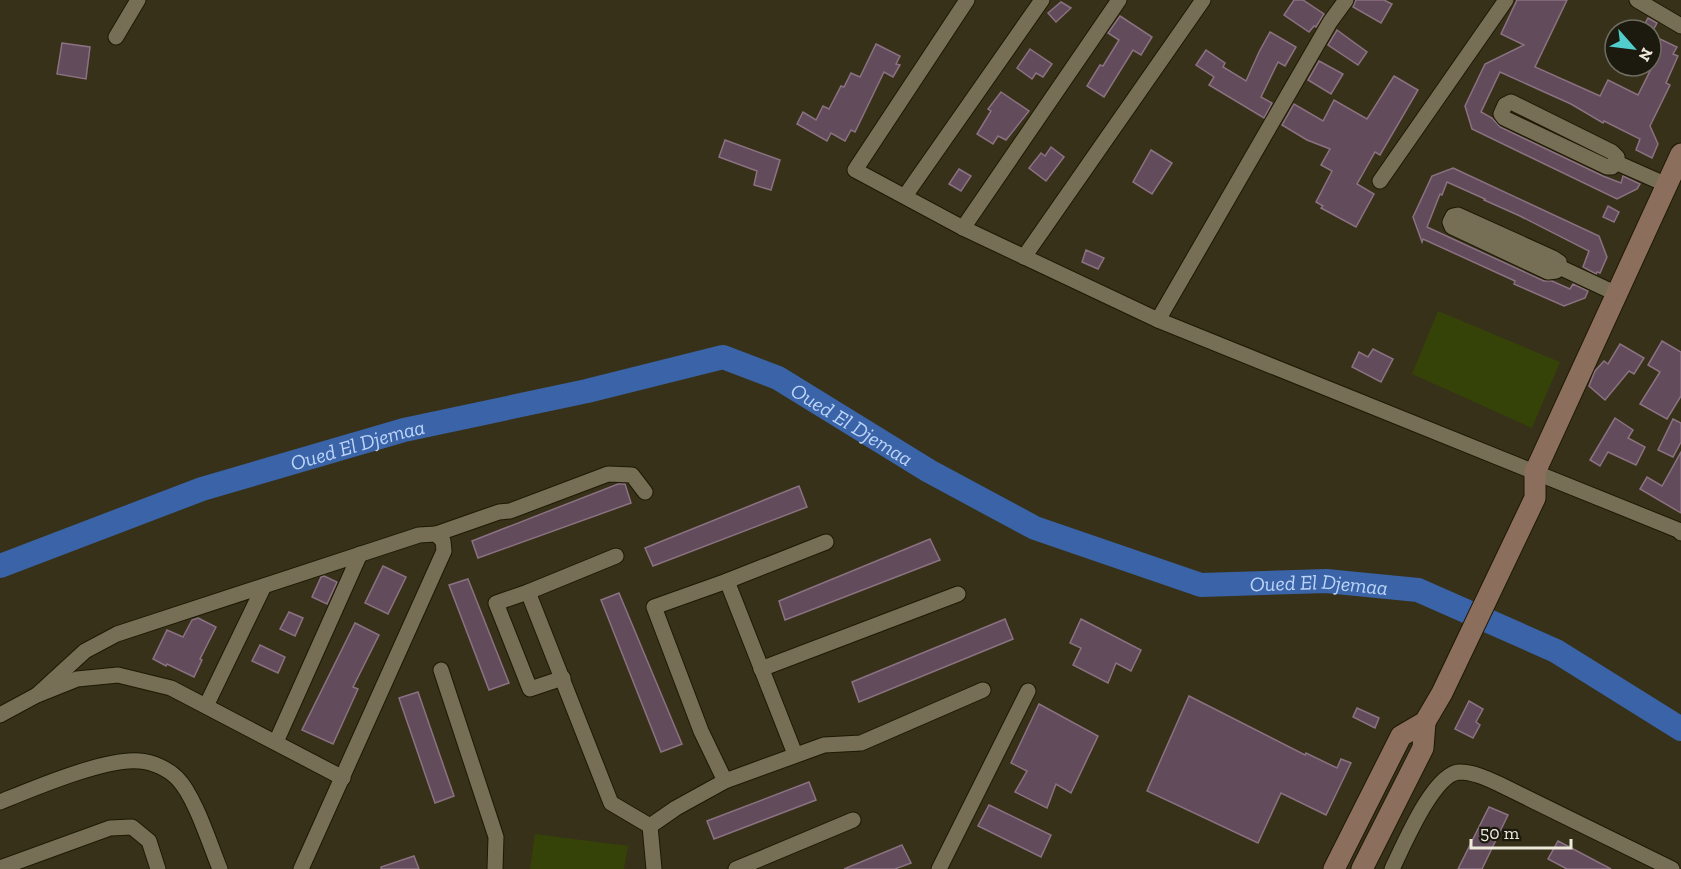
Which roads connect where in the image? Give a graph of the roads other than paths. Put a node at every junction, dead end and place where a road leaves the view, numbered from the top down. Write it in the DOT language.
graph roads {
  1 [pos="138,0"];
  2 [pos="967,0"];
  3 [pos="1042,0"];
  4 [pos="1119,0"];
  5 [pos="1203,0"];
  6 [pos="1346,0"];
  7 [pos="1506,0"];
  8 [pos="1638,0"];
  9 [pos="1681,26"];
  10 [pos="116,37"];
  11 [pos="1681,154"];
  12 [pos="1615,162"];
  13 [pos="1380,181"];
  14 [pos="1667,185"];
  15 [pos="905,196"];
  16 [pos="963,228"];
  17 [pos="1024,257"];
  18 [pos="1557,266"];
  19 [pos="1617,294"];
  20 [pos="1158,320"];
  21 [pos="1535,471"];
  22 [pos="645,492"];
  23 [pos="1681,533"];
  24 [pos="436,534"];
  25 [pos="826,542"];
  26 [pos="360,554"];
  27 [pos="616,556"];
  28 [pos="727,581"];
  29 [pos="264,586"];
  30 [pos="528,592"];
  31 [pos="958,594"];
  32 [pos="761,669"];
  33 [pos="441,670"];
  34 [pos="563,678"];
  35 [pos="983,690"];
  36 [pos="1028,691"];
  37 [pos="37,695"];
  38 [pos="206,706"];
  39 [pos="0,715"];
  40 [pos="1425,722"];
  41 [pos="276,742"];
  42 [pos="795,754"];
  43 [pos="343,778"];
  44 [pos="725,781"];
  45 [pos="0,802"];
  46 [pos="853,820"];
  47 [pos="650,826"];
  48 [pos="0,868"];
  49 [pos="158,869"];
  50 [pos="220,869"];
  51 [pos="301,869"];
  52 [pos="495,869"];
  53 [pos="654,869"];
  54 [pos="736,869"];
  55 [pos="939,869"];
  56 [pos="1334,869"];
  57 [pos="1362,869"];
  58 [pos="1392,869"];
  59 [pos="1672,869"];
  1 -- 10 [label="street"];
  2 -- 15 [label="street"];
  3 -- 15 [label="street"];
  4 -- 16 [label="street"];
  5 -- 17 [label="street"];
  6 -- 20 [label="street"];
  7 -- 13 [label="street"];
  8 -- 9 [label="street"];
  11 -- 14 [label="street"];
  12 -- 12 [label="street"];
  12 -- 14 [label="street"];
  14 -- 19 [label="street"];
  15 -- 16 [label="street"];
  16 -- 17 [label="street"];
  17 -- 20 [label="street"];
  18 -- 18 [label="street"];
  18 -- 19 [label="street"];
  19 -- 21 [label="street"];
  20 -- 21 [label="street"];
  21 -- 23 [label="street"];
  21 -- 40 [label="street"];
  22 -- 24 [label="street"];
  24 -- 26 [label="street"];
  24 -- 43 [label="street"];
  25 -- 28 [label="street"];
  26 -- 29 [label="street"];
  26 -- 41 [label="street"];
  27 -- 30 [label="street"];
  28 -- 32 [label="street"];
  28 -- 44 [label="street"];
  29 -- 37 [label="street"];
  29 -- 38 [label="street"];
  30 -- 34 [label="street"];
  30 -- 34 [label="street"];
  31 -- 32 [label="street"];
  32 -- 42 [label="street"];
  33 -- 52 [label="street"];
  34 -- 47 [label="street"];
  35 -- 42 [label="street"];
  36 -- 55 [label="street"];
  37 -- 38 [label="street"];
  37 -- 39 [label="street"];
  38 -- 41 [label="street"];
  40 -- 56 [label="street"];
  40 -- 57 [label="street"];
  41 -- 43 [label="street"];
  42 -- 44 [label="street"];
  43 -- 51 [label="street"];
  44 -- 47 [label="street"];
  45 -- 50 [label="street"];
  46 -- 54 [label="street"];
  47 -- 53 [label="street"];
  48 -- 49 [label="street"];
  58 -- 59 [label="street"];
}
